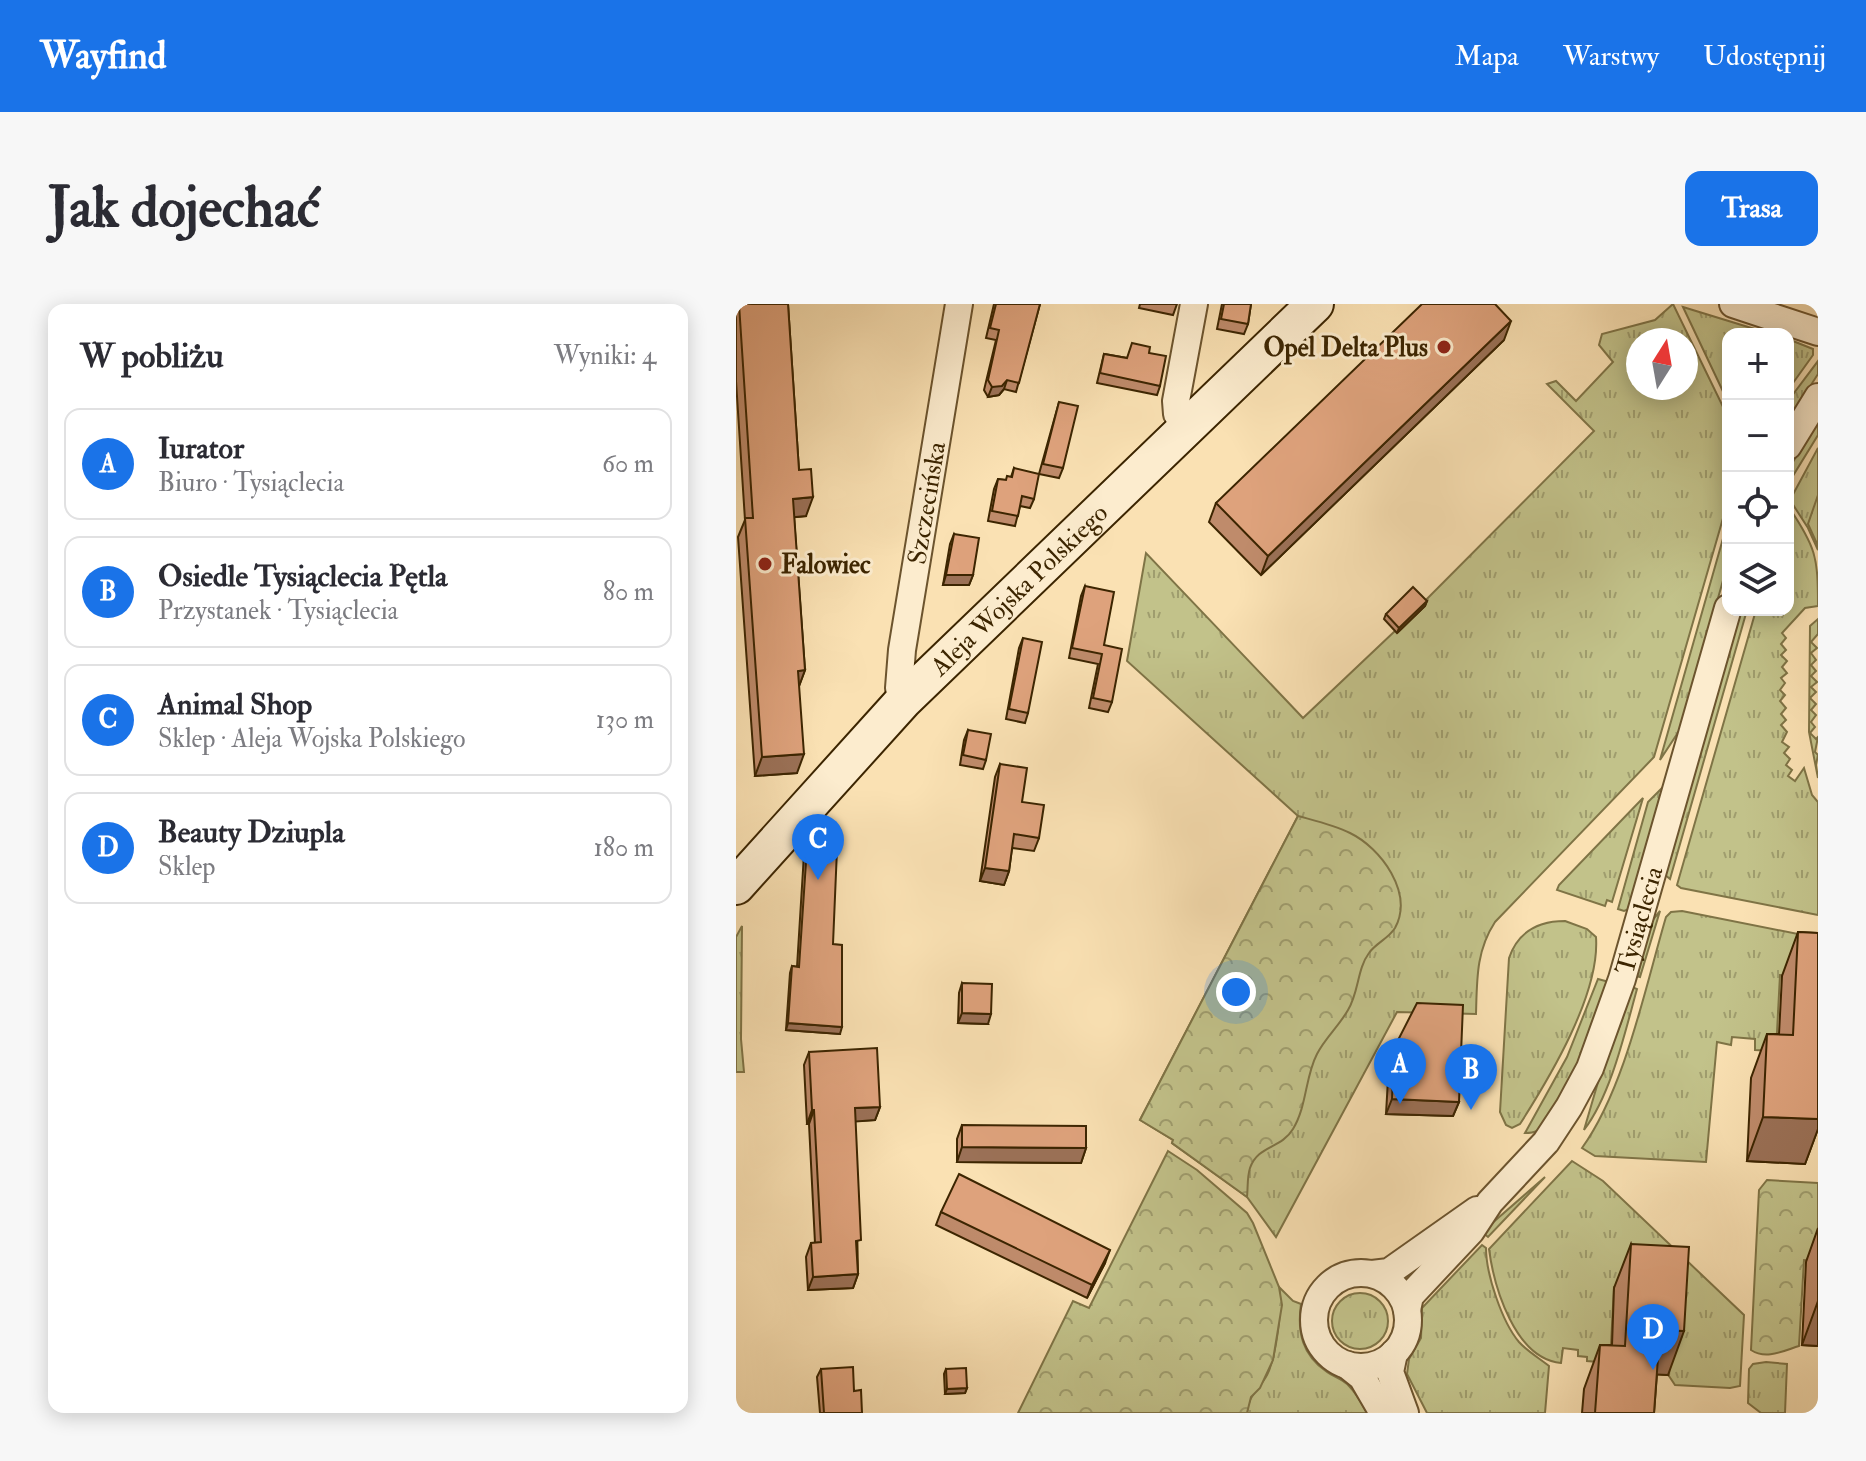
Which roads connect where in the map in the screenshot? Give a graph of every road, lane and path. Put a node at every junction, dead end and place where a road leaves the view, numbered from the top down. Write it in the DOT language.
graph roads {
  1 [pos="959,304"];
  2 [pos="1194,304"];
  3 [pos="1315,304"];
  4 [pos="1733,304"];
  5 [pos="1818,332"];
  6 [pos="1818,397"];
  7 [pos="1187,427"];
  8 [pos="1794,436"];
  9 [pos="1726,616"];
  10 [pos="904,700"];
  11 [pos="736,886"];
  12 [pos="1490,1202"];
  13 [pos="1372,1274"];
  14 [pos="1407,1310"];
  15 [pos="1394,1353"];
  16 [pos="1347,1365"];
  17 [pos="1383,1413"];
  18 [pos="1405,1413"];
  1 -- 10 [label="street, Szczecińska"];
  2 -- 7 [label="street"];
  3 -- 7 [label="main road, Aleja Wojska Polskiego"];
  4 -- 5 [label="street"];
  6 -- 8 [label="street"];
  7 -- 10 [label="main road, Aleja Wojska Polskiego"];
  9 -- 12 [label="street, Tysiąclecia"];
  10 -- 11 [label="main road, Aleja Wojska Polskiego"];
  12 -- 13 [label="street, Tysiąclecia"];
  12 -- 14 [label="street, Tysiąclecia"];
  13 -- 14 [label="street"];
  13 -- 16 [label="street"];
  14 -- 15 [label="street"];
  15 -- 16 [label="street"];
  15 -- 18 [label="street"];
  16 -- 17 [label="street"];
}
